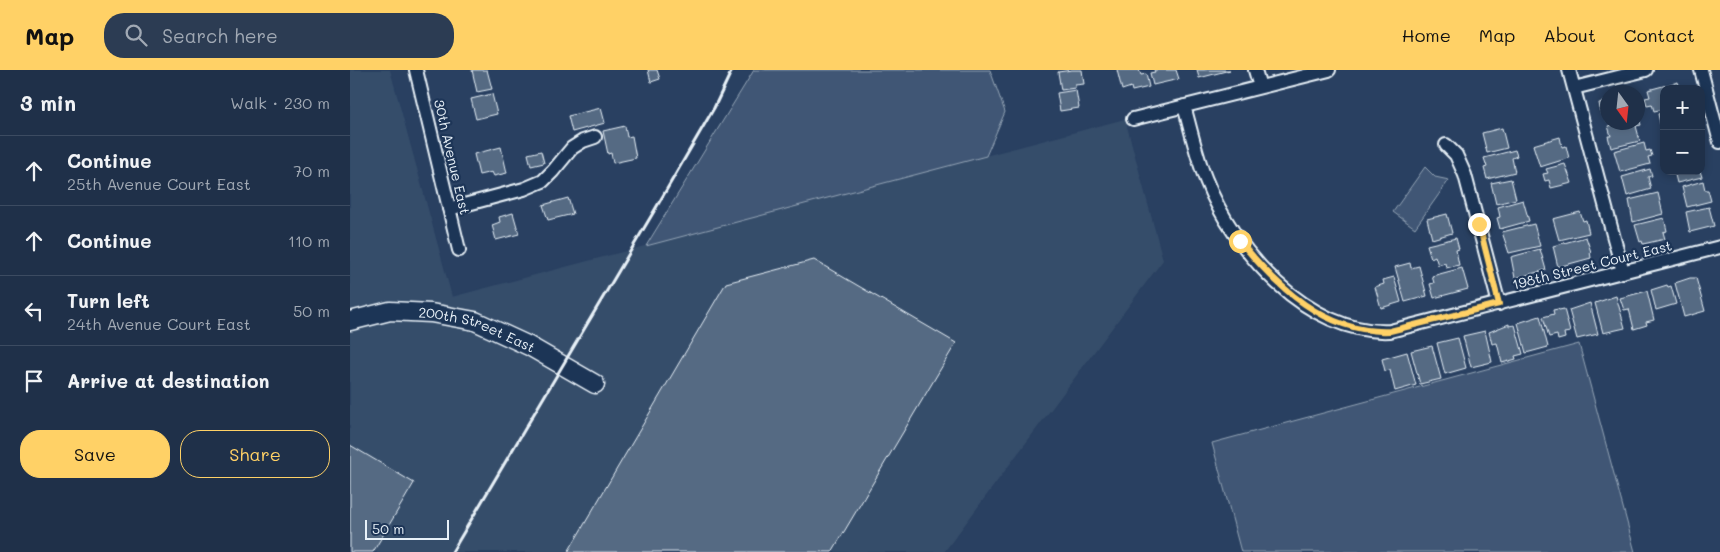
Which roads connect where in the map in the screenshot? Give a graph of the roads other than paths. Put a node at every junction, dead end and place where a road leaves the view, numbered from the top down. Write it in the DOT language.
graph roads {
  1 [pos="416,70"];
  2 [pos="1256,70"];
  3 [pos="1329,70"];
  4 [pos="1570,70"];
  5 [pos="1646,70"];
  6 [pos="1702,70"];
  7 [pos="1260,87"];
  8 [pos="1574,88"];
  9 [pos="1184,106"];
  10 [pos="1133,119"];
  11 [pos="596,137"];
  12 [pos="1720,142"];
  13 [pos="1446,145"];
  14 [pos="449,209"];
  15 [pos="1720,247"];
  16 [pos="459,250"];
  17 [pos="1623,272"];
  18 [pos="1499,304"];
  19 [pos="350,321"];
  20 [pos="595,384"];
  1 -- 14 [label="street, 30th Avenue East"];
  2 -- 7 [label="street"];
  3 -- 7 [label="street"];
  4 -- 8 [label="street"];
  5 -- 8 [label="street"];
  6 -- 12 [label="street"];
  7 -- 9 [label="street"];
  8 -- 17 [label="street"];
  9 -- 10 [label="street"];
  9 -- 18 [label="street, 198th Street Court East"];
  11 -- 14 [label="street"];
  13 -- 18 [label="street"];
  14 -- 16 [label="street, 30th Avenue East"];
  15 -- 17 [label="street, 198th Street Court East"];
  17 -- 18 [label="street, 198th Street Court East"];
  19 -- 20 [label="street, 200th Street East"];
}
